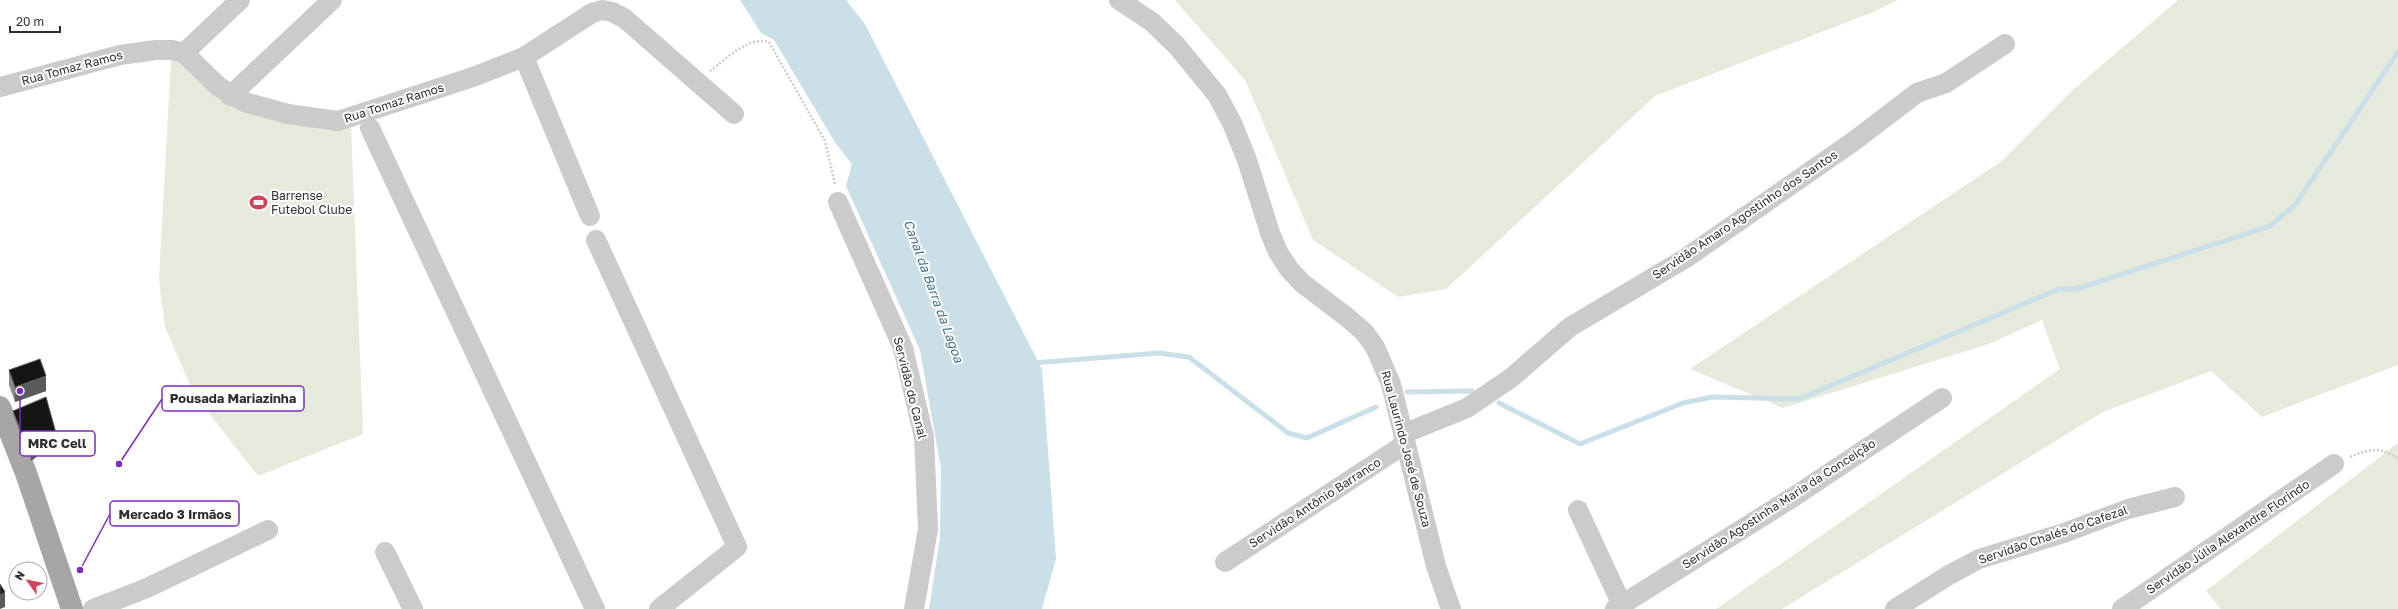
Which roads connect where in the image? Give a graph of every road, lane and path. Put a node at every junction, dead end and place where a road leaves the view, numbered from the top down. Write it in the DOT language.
graph roads {
  1 [pos="240,0"];
  2 [pos="332,0"];
  3 [pos="1119,0"];
  4 [pos="2005,44"];
  5 [pos="184,53"];
  6 [pos="524,57"];
  7 [pos="696,81"];
  8 [pos="0,87"];
  9 [pos="230,96"];
  10 [pos="734,114"];
  11 [pos="370,128"];
  12 [pos="838,202"];
  13 [pos="590,216"];
  14 [pos="596,240"];
  15 [pos="1942,398"];
  16 [pos="0,407"];
  17 [pos="1404,439"];
  18 [pos="2398,458"];
  19 [pos="2334,464"];
  20 [pos="2176,497"];
  21 [pos="1578,510"];
  22 [pos="268,530"];
  23 [pos="385,552"];
  24 [pos="1226,562"];
  25 [pos="1445,606"];
  26 [pos="1619,607"];
  27 [pos="72,609"];
  28 [pos="93,609"];
  29 [pos="412,609"];
  30 [pos="595,609"];
  31 [pos="659,609"];
  32 [pos="914,609"];
  33 [pos="1895,609"];
  34 [pos="2122,609"];
  1 -- 5 [label="street"];
  2 -- 9 [label="street"];
  3 -- 17 [label="street, Rua Laurindo José de Souza"];
  4 -- 17 [label="street, Servidão Amaro Agostinho dos Santos"];
  5 -- 8 [label="street, Rua Tomaz Ramos"];
  5 -- 9 [label="street, Rua Tomaz Ramos"];
  6 -- 7 [label="street, Rua Tomaz Ramos"];
  6 -- 9 [label="street, Rua Tomaz Ramos"];
  6 -- 13 [label="street"];
  7 -- 10 [label="street, Rua Tomaz Ramos"];
  7 -- 12 [label="path"];
  11 -- 30 [label="street"];
  12 -- 32 [label="street, Servidão do Canal"];
  14 -- 31 [label="street"];
  15 -- 26 [label="street, Servidão Agostinha Maria da Conceição"];
  16 -- 27 [label="main road"];
  17 -- 24 [label="street, Servidão Antônio Barranco"];
  17 -- 25 [label="street, Rua Laurindo José de Souza"];
  18 -- 19 [label="path"];
  19 -- 34 [label="street, Servidão Júlia Alexandre Florindo"];
  20 -- 33 [label="street, Servidão Chalés do Cafezal"];
  21 -- 26 [label="street"];
  22 -- 28 [label="street"];
  23 -- 29 [label="street"];
}
